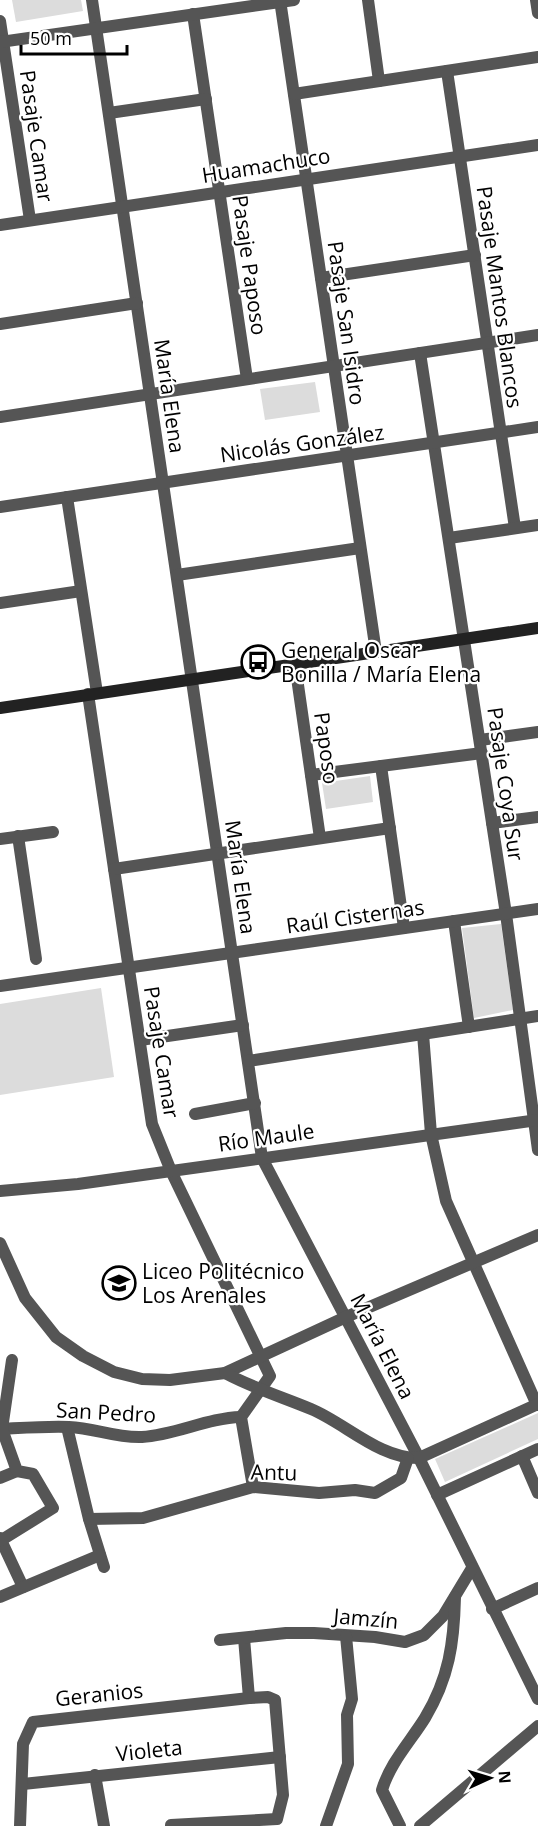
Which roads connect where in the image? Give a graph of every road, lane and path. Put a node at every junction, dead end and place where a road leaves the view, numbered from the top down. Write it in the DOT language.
graph roads {
  1 [pos="92,0"];
  2 [pos="368,0"];
  3 [pos="536,0"];
  4 [pos="285,1"];
  5 [pos="538,13"];
  6 [pos="193,14"];
  7 [pos="0,21"];
  8 [pos="96,28"];
  9 [pos="2,42"];
  10 [pos="538,57"];
  11 [pos="447,71"];
  12 [pos="379,81"];
  13 [pos="294,94"];
  14 [pos="206,99"];
  15 [pos="109,113"];
  16 [pos="538,145"];
  17 [pos="460,156"];
  18 [pos="307,179"];
  19 [pos="220,192"];
  20 [pos="123,207"];
  21 [pos="30,220"];
  22 [pos="0,225"];
  23 [pos="475,255"];
  24 [pos="321,278"];
  25 [pos="137,303"];
  26 [pos="0,324"];
  27 [pos="538,335"];
  28 [pos="487,342"];
  29 [pos="420,352"];
  30 [pos="334,366"];
  31 [pos="247,379"];
  32 [pos="150,394"];
  33 [pos="0,417"];
  34 [pos="538,427"];
  35 [pos="501,433"];
  36 [pos="434,442"];
  37 [pos="347,456"];
  38 [pos="163,483"];
  39 [pos="67,497"];
  40 [pos="0,507"];
  41 [pos="538,525"];
  42 [pos="515,528"];
  43 [pos="449,538"];
  44 [pos="360,548"];
  45 [pos="177,575"];
  46 [pos="81,591"];
  47 [pos="0,603"];
  48 [pos="538,628"];
  49 [pos="465,639"];
  50 [pos="376,652"];
  51 [pos="295,664"];
  52 [pos="192,679"];
  53 [pos="92,694"];
  54 [pos="0,708"];
  55 [pos="538,732"];
  56 [pos="480,740"];
  57 [pos="482,753"];
  58 [pos="381,766"];
  59 [pos="311,775"];
  60 [pos="538,817"];
  61 [pos="492,823"];
  62 [pos="390,828"];
  63 [pos="53,832"];
  64 [pos="18,836"];
  65 [pos="0,838"];
  66 [pos="320,838"];
  67 [pos="218,853"];
  68 [pos="114,869"];
  69 [pos="538,909"];
  70 [pos="506,914"];
  71 [pos="454,921"];
  72 [pos="404,928"];
  73 [pos="232,953"];
  74 [pos="36,959"];
  75 [pos="129,968"];
  76 [pos="0,986"];
  77 [pos="538,1016"];
  78 [pos="521,1019"];
  79 [pos="243,1025"];
  80 [pos="469,1027"];
  81 [pos="423,1034"];
  82 [pos="140,1040"];
  83 [pos="248,1061"];
  84 [pos="255,1103"];
  85 [pos="195,1114"];
  86 [pos="535,1120"];
  87 [pos="431,1134"];
  88 [pos="538,1150"];
  89 [pos="262,1158"];
  90 [pos="171,1171"];
  91 [pos="0,1191"];
  92 [pos="538,1235"];
  93 [pos="0,1243"];
  94 [pos="472,1264"];
  95 [pos="346,1317"];
  96 [pos="261,1356"];
  97 [pos="12,1360"];
  98 [pos="225,1373"];
  99 [pos="260,1391"];
  100 [pos="537,1405"];
  101 [pos="241,1416"];
  102 [pos="67,1426"];
  103 [pos="1,1429"];
  104 [pos="538,1449"];
  105 [pos="522,1456"];
  106 [pos="413,1458"];
  107 [pos="17,1471"];
  108 [pos="0,1478"];
  109 [pos="254,1487"];
  110 [pos="538,1493"];
  111 [pos="437,1495"];
  112 [pos="89,1519"];
  113 [pos="0,1540"];
  114 [pos="472,1568"];
  115 [pos="23,1587"];
  116 [pos="538,1588"];
  117 [pos="0,1597"];
  118 [pos="455,1597"];
  119 [pos="492,1609"];
  120 [pos="346,1636"];
  121 [pos="244,1638"];
  122 [pos="220,1640"];
  123 [pos="249,1698"];
  124 [pos="538,1699"];
  125 [pos="538,1726"];
  126 [pos="280,1757"];
  127 [pos="95,1775"];
  128 [pos="23,1784"];
  129 [pos="171,1824"];
  130 [pos="20,1826"];
  131 [pos="104,1826"];
  132 [pos="326,1826"];
  133 [pos="400,1826"];
  134 [pos="420,1826"];
  1 -- 8 [label="street, María Elena"];
  2 -- 12 [label="street"];
  3 -- 5 [label="street"];
  4 -- 6 [label="street"];
  4 -- 13 [label="street, Pasaje San Isidro"];
  6 -- 8 [label="street"];
  6 -- 14 [label="street, Pasaje Paposo"];
  7 -- 9 [label="street, Pasaje Camar"];
  8 -- 9 [label="street"];
  8 -- 15 [label="street, María Elena"];
  9 -- 21 [label="street, Pasaje Camar"];
  10 -- 11 [label="street"];
  11 -- 12 [label="street"];
  11 -- 17 [label="street, Pasaje Mantos Blancos"];
  12 -- 13 [label="street"];
  13 -- 18 [label="street, Pasaje San Isidro"];
  14 -- 15 [label="street"];
  14 -- 19 [label="street, Pasaje Paposo"];
  15 -- 20 [label="street, María Elena"];
  16 -- 17 [label="street, Huamachuco"];
  17 -- 18 [label="street, Huamachuco"];
  17 -- 23 [label="street, Pasaje Mantos Blancos"];
  18 -- 19 [label="street, Huamachuco"];
  18 -- 24 [label="street, Pasaje San Isidro"];
  19 -- 20 [label="street, Huamachuco"];
  19 -- 31 [label="street, Pasaje Paposo"];
  20 -- 21 [label="street, Huamachuco"];
  20 -- 25 [label="street, María Elena"];
  21 -- 22 [label="street, Huamachuco"];
  23 -- 24 [label="street"];
  23 -- 28 [label="street, Pasaje Mantos Blancos"];
  24 -- 30 [label="street, Pasaje San Isidro"];
  25 -- 26 [label="street"];
  25 -- 32 [label="street, María Elena"];
  27 -- 28 [label="street"];
  28 -- 29 [label="street"];
  28 -- 35 [label="street, Pasaje Mantos Blancos"];
  29 -- 30 [label="street"];
  29 -- 36 [label="street, Pasaje Coya Sur"];
  30 -- 31 [label="street"];
  30 -- 37 [label="street, Pasaje San Isidro"];
  31 -- 32 [label="street"];
  32 -- 33 [label="street"];
  32 -- 38 [label="street, María Elena"];
  34 -- 35 [label="street, Nicolás González"];
  35 -- 36 [label="street, Nicolás González"];
  35 -- 42 [label="street, Pasaje Mantos Blancos"];
  36 -- 37 [label="street, Nicolás González"];
  36 -- 43 [label="street, Pasaje Coya Sur"];
  37 -- 38 [label="street, Nicolás González"];
  37 -- 44 [label="street, Pasaje San Isidro"];
  38 -- 39 [label="street, Nicolás González"];
  38 -- 45 [label="street, María Elena"];
  39 -- 40 [label="street, Nicolás González"];
  39 -- 46 [label="street, Pasaje Camar"];
  41 -- 42 [label="street"];
  42 -- 43 [label="street"];
  43 -- 49 [label="street, Pasaje Coya Sur"];
  44 -- 45 [label="street"];
  44 -- 50 [label="street, Pasaje San Isidro"];
  45 -- 52 [label="street, María Elena"];
  46 -- 47 [label="street"];
  46 -- 53 [label="street, Pasaje Camar"];
  48 -- 49 [label="main road"];
  49 -- 50 [label="main road"];
  49 -- 56 [label="street, Pasaje Coya Sur"];
  50 -- 51 [label="main road"];
  51 -- 52 [label="main road"];
  51 -- 59 [label="street, Paposo"];
  52 -- 53 [label="main road"];
  52 -- 67 [label="street, María Elena"];
  53 -- 54 [label="main road"];
  53 -- 68 [label="street, Pasaje Camar"];
  55 -- 56 [label="street"];
  56 -- 57 [label="street, Pasaje Coya Sur"];
  57 -- 58 [label="street"];
  57 -- 61 [label="street, Pasaje Coya Sur"];
  58 -- 59 [label="street"];
  58 -- 62 [label="street"];
  59 -- 66 [label="street, Paposo"];
  60 -- 61 [label="street"];
  61 -- 70 [label="street, Pasaje Coya Sur"];
  62 -- 66 [label="street"];
  62 -- 72 [label="street"];
  63 -- 64 [label="street"];
  64 -- 65 [label="street"];
  64 -- 74 [label="street"];
  66 -- 67 [label="street"];
  67 -- 68 [label="street"];
  67 -- 73 [label="street, María Elena"];
  68 -- 75 [label="street, Pasaje Camar"];
  69 -- 70 [label="street, Raúl Cisternas"];
  70 -- 71 [label="street, Raúl Cisternas"];
  70 -- 78 [label="street, Pasaje Coya Sur"];
  71 -- 72 [label="street, Raúl Cisternas"];
  71 -- 80 [label="street"];
  72 -- 73 [label="street, Raúl Cisternas"];
  73 -- 75 [label="street, Raúl Cisternas"];
  73 -- 79 [label="street, María Elena"];
  75 -- 76 [label="street, Raúl Cisternas"];
  75 -- 82 [label="street, Pasaje Camar"];
  77 -- 78 [label="street"];
  78 -- 80 [label="street"];
  78 -- 86 [label="street, Pasaje Coya Sur"];
  79 -- 82 [label="street"];
  79 -- 83 [label="street, María Elena"];
  80 -- 81 [label="street"];
  81 -- 83 [label="street"];
  81 -- 87 [label="street"];
  82 -- 90 [label="street, Pasaje Camar"];
  83 -- 84 [label="street, María Elena"];
  84 -- 85 [label="street"];
  84 -- 89 [label="street, María Elena"];
  86 -- 87 [label="street, Río Maule"];
  86 -- 88 [label="street, Pasaje Coya Sur"];
  87 -- 89 [label="street, Río Maule"];
  87 -- 94 [label="street"];
  89 -- 90 [label="street, Río Maule"];
  89 -- 95 [label="street, María Elena"];
  90 -- 91 [label="street, Río Maule"];
  90 -- 96 [label="street, Pasaje Camar"];
  92 -- 94 [label="street"];
  93 -- 98 [label="street"];
  94 -- 95 [label="street"];
  94 -- 100 [label="street"];
  95 -- 96 [label="street"];
  95 -- 106 [label="street, María Elena"];
  96 -- 98 [label="street"];
  96 -- 99 [label="street, Pasaje Camar"];
  97 -- 103 [label="street"];
  98 -- 99 [label="street"];
  99 -- 101 [label="street"];
  99 -- 106 [label="street"];
  100 -- 106 [label="street"];
  101 -- 102 [label="street, San Pedro"];
  101 -- 109 [label="street"];
  102 -- 103 [label="street, San Pedro"];
  102 -- 112 [label="street"];
  103 -- 107 [label="street"];
  104 -- 105 [label="street"];
  105 -- 110 [label="street"];
  105 -- 111 [label="street"];
  106 -- 109 [label="street, Antu"];
  106 -- 111 [label="street, María Elena"];
  107 -- 108 [label="street"];
  107 -- 113 [label="street"];
  109 -- 112 [label="street, Antu"];
  111 -- 114 [label="street, María Elena"];
  112 -- 115 [label="street"];
  113 -- 115 [label="street"];
  114 -- 118 [label="street, Jamzín"];
  114 -- 119 [label="street, María Elena"];
  115 -- 117 [label="street"];
  116 -- 119 [label="street"];
  118 -- 120 [label="street, Jamzín"];
  118 -- 133 [label="street"];
  119 -- 124 [label="street, María Elena"];
  120 -- 121 [label="street, Jamzín"];
  120 -- 132 [label="street"];
  121 -- 122 [label="street, Jamzín"];
  121 -- 123 [label="street"];
  123 -- 126 [label="street, Geranios"];
  123 -- 128 [label="street, Geranios"];
  125 -- 134 [label="street"];
  126 -- 127 [label="street, Violeta"];
  126 -- 129 [label="street"];
  127 -- 128 [label="street, Violeta"];
  127 -- 131 [label="street"];
  128 -- 130 [label="street, Geranios"];
}
